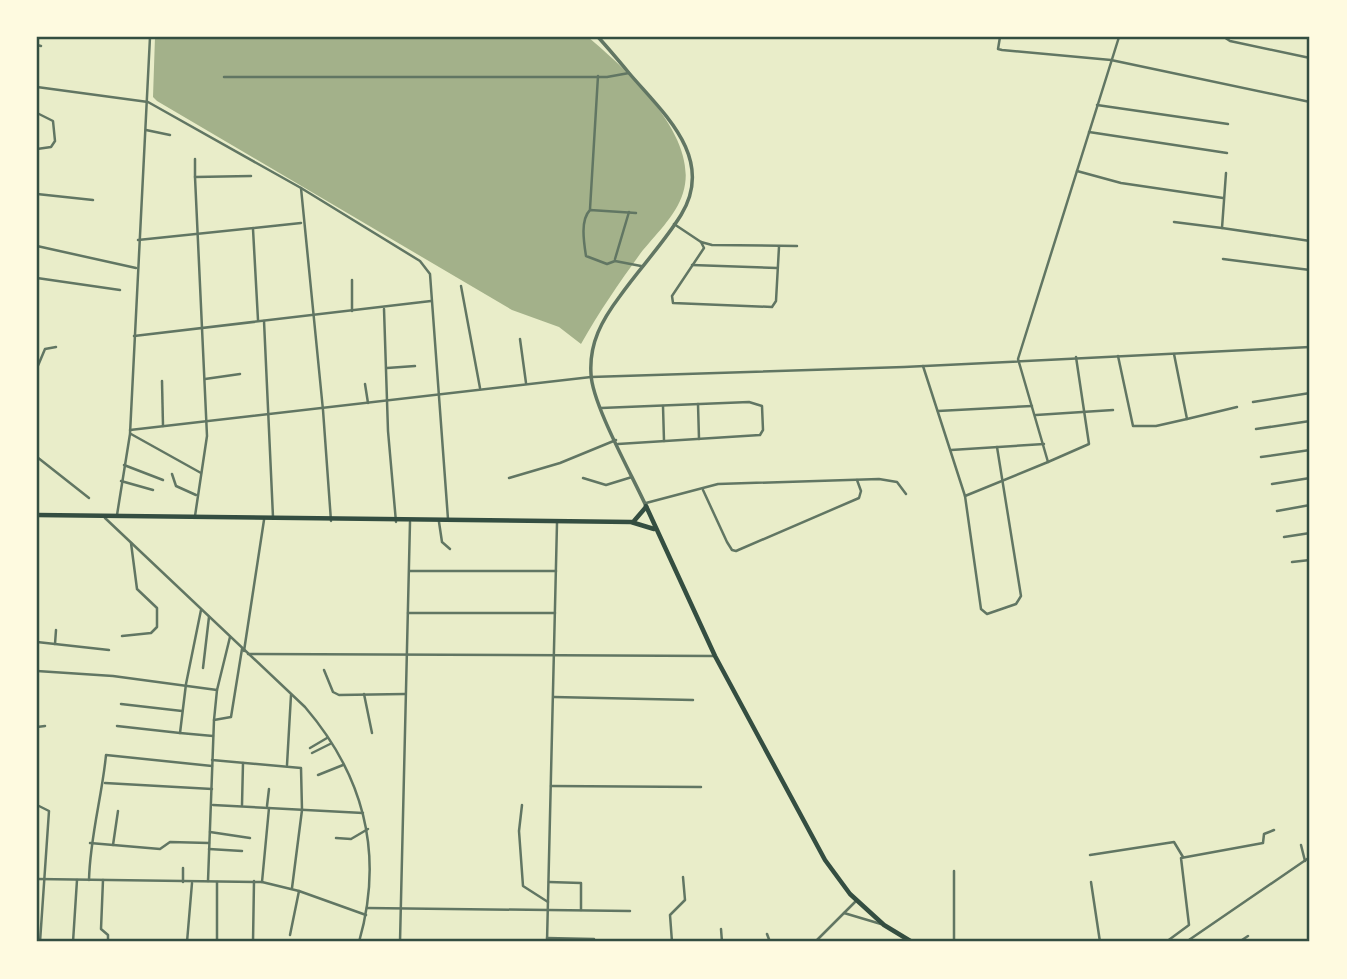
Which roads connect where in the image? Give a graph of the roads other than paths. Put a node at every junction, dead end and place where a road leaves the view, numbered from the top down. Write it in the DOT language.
graph roads {
  1 [pos="150,37"];
  2 [pos="598,37"];
  3 [pos="1000,37"];
  4 [pos="1119,37"];
  5 [pos="1224,37"];
  6 [pos="1310,58"];
  7 [pos="1111,61"];
  8 [pos="629,73"];
  9 [pos="597,76"];
  10 [pos="224,77"];
  11 [pos="37,87"];
  12 [pos="1310,102"];
  13 [pos="148,103"];
  14 [pos="1097,105"];
  15 [pos="37,113"];
  16 [pos="1228,124"];
  17 [pos="145,130"];
  18 [pos="1089,132"];
  19 [pos="170,135"];
  20 [pos="37,149"];
  21 [pos="1227,153"];
  22 [pos="195,159"];
  23 [pos="1077,172"];
  24 [pos="1226,173"];
  25 [pos="251,176"];
  26 [pos="195,177"];
  27 [pos="301,188"];
  28 [pos="37,194"];
  29 [pos="1223,198"];
  30 [pos="93,200"];
  31 [pos="590,209"];
  32 [pos="629,212"];
  33 [pos="636,213"];
  34 [pos="1174,222"];
  35 [pos="302,223"];
  36 [pos="674,224"];
  37 [pos="1222,228"];
  38 [pos="253,229"];
  39 [pos="196,235"];
  40 [pos="138,240"];
  41 [pos="1310,241"];
  42 [pos="701,242"];
  43 [pos="37,246"];
  44 [pos="797,246"];
  45 [pos="779,247"];
  46 [pos="1223,259"];
  47 [pos="615,261"];
  48 [pos="692,265"];
  49 [pos="641,266"];
  50 [pos="137,268"];
  51 [pos="778,268"];
  52 [pos="1310,270"];
  53 [pos="37,278"];
  54 [pos="352,280"];
  55 [pos="461,286"];
  56 [pos="120,290"];
  57 [pos="431,302"];
  58 [pos="384,308"];
  59 [pos="352,312"];
  60 [pos="314,315"];
  61 [pos="264,321"];
  62 [pos="258,322"];
  63 [pos="203,327"];
  64 [pos="134,336"];
  65 [pos="520,339"];
  66 [pos="57,347"];
  67 [pos="1310,347"];
  68 [pos="1174,354"];
  69 [pos="1118,356"];
  70 [pos="1076,358"];
  71 [pos="1018,359"];
  72 [pos="415,366"];
  73 [pos="923,366"];
  74 [pos="37,368"];
  75 [pos="386,368"];
  76 [pos="240,374"];
  77 [pos="591,377"];
  78 [pos="205,379"];
  79 [pos="162,381"];
  80 [pos="526,383"];
  81 [pos="365,384"];
  82 [pos="480,388"];
  83 [pos="1310,393"];
  84 [pos="439,395"];
  85 [pos="387,401"];
  86 [pos="1253,402"];
  87 [pos="368,403"];
  88 [pos="698,404"];
  89 [pos="663,406"];
  90 [pos="1033,406"];
  91 [pos="1237,407"];
  92 [pos="601,408"];
  93 [pos="324,410"];
  94 [pos="1113,410"];
  95 [pos="938,411"];
  96 [pos="1084,411"];
  97 [pos="1036,415"];
  98 [pos="267,416"];
  99 [pos="1186,419"];
  100 [pos="1310,421"];
  101 [pos="206,423"];
  102 [pos="163,427"];
  103 [pos="1256,429"];
  104 [pos="130,432"];
  105 [pos="699,439"];
  106 [pos="664,441"];
  107 [pos="617,442"];
  108 [pos="1044,444"];
  109 [pos="997,447"];
  110 [pos="951,450"];
  111 [pos="1310,450"];
  112 [pos="37,457"];
  113 [pos="1261,457"];
  114 [pos="1048,462"];
  115 [pos="124,465"];
  116 [pos="201,473"];
  117 [pos="172,474"];
  118 [pos="632,477"];
  119 [pos="509,478"];
  120 [pos="583,478"];
  121 [pos="1310,478"];
  122 [pos="163,480"];
  123 [pos="857,480"];
  124 [pos="121,481"];
  125 [pos="1004,481"];
  126 [pos="1272,484"];
  127 [pos="702,489"];
  128 [pos="153,490"];
  129 [pos="906,494"];
  130 [pos="197,495"];
  131 [pos="965,496"];
  132 [pos="89,498"];
  133 [pos="645,505"];
  134 [pos="1310,505"];
  135 [pos="1277,511"];
  136 [pos="37,515"];
  137 [pos="117,517"];
  138 [pos="105,518"];
  139 [pos="194,519"];
  140 [pos="264,520"];
  141 [pos="273,520"];
  142 [pos="331,521"];
  143 [pos="396,522"];
  144 [pos="410,522"];
  145 [pos="439,522"];
  146 [pos="448,522"];
  147 [pos="631,522"];
  148 [pos="558,523"];
  149 [pos="654,528"];
  150 [pos="1310,533"];
  151 [pos="1284,537"];
  152 [pos="131,543"];
  153 [pos="450,549"];
  154 [pos="1310,559"];
  155 [pos="1292,562"];
  156 [pos="410,571"];
  157 [pos="556,572"];
  158 [pos="201,610"];
  159 [pos="408,613"];
  160 [pos="555,613"];
  161 [pos="209,617"];
  162 [pos="56,629"];
  163 [pos="122,636"];
  164 [pos="230,637"];
  165 [pos="37,642"];
  166 [pos="55,644"];
  167 [pos="109,650"];
  168 [pos="243,650"];
  169 [pos="248,654"];
  170 [pos="554,655"];
  171 [pos="408,656"];
  172 [pos="715,656"];
  173 [pos="203,668"];
  174 [pos="324,670"];
  175 [pos="37,671"];
  176 [pos="186,684"];
  177 [pos="217,690"];
  178 [pos="291,694"];
  179 [pos="363,694"];
  180 [pos="405,694"];
  181 [pos="554,697"];
  182 [pos="693,699"];
  183 [pos="121,704"];
  184 [pos="182,712"];
  185 [pos="214,720"];
  186 [pos="45,726"];
  187 [pos="117,726"];
  188 [pos="37,727"];
  189 [pos="180,733"];
  190 [pos="372,733"];
  191 [pos="213,736"];
  192 [pos="327,738"];
  193 [pos="330,744"];
  194 [pos="310,748"];
  195 [pos="312,754"];
  196 [pos="212,760"];
  197 [pos="243,763"];
  198 [pos="287,765"];
  199 [pos="343,765"];
  200 [pos="212,766"];
  201 [pos="318,775"];
  202 [pos="104,783"];
  203 [pos="551,786"];
  204 [pos="701,787"];
  205 [pos="212,789"];
  206 [pos="269,789"];
  207 [pos="37,805"];
  208 [pos="212,805"];
  209 [pos="522,805"];
  210 [pos="242,806"];
  211 [pos="268,808"];
  212 [pos="302,810"];
  213 [pos="118,811"];
  214 [pos="363,813"];
  215 [pos="368,828"];
  216 [pos="1274,830"];
  217 [pos="210,832"];
  218 [pos="250,838"];
  219 [pos="336,838"];
  220 [pos="90,843"];
  221 [pos="209,843"];
  222 [pos="113,845"];
  223 [pos="1301,845"];
  224 [pos="209,849"];
  225 [pos="242,851"];
  226 [pos="1090,855"];
  227 [pos="1183,857"];
  228 [pos="1310,857"];
  229 [pos="1305,861"];
  230 [pos="183,868"];
  231 [pos="954,871"];
  232 [pos="683,877"];
  233 [pos="37,879"];
  234 [pos="45,879"];
  235 [pos="77,880"];
  236 [pos="89,880"];
  237 [pos="103,880"];
  238 [pos="254,881"];
  239 [pos="208,882"];
  240 [pos="217,882"];
  241 [pos="262,882"];
  242 [pos="549,882"];
  243 [pos="1091,882"];
  244 [pos="183,883"];
  245 [pos="192,883"];
  246 [pos="292,889"];
  247 [pos="299,891"];
  248 [pos="858,900"];
  249 [pos="548,902"];
  250 [pos="367,908"];
  251 [pos="401,908"];
  252 [pos="548,910"];
  253 [pos="581,911"];
  254 [pos="630,911"];
  255 [pos="844,913"];
  256 [pos="366,915"];
  257 [pos="884,925"];
  258 [pos="721,929"];
  259 [pos="767,934"];
  260 [pos="290,935"];
  261 [pos="1248,936"];
  262 [pos="594,939"];
  263 [pos="547,940"];
  264 [pos="40,942"];
  265 [pos="73,942"];
  266 [pos="108,942"];
  267 [pos="187,942"];
  268 [pos="217,942"];
  269 [pos="253,942"];
  270 [pos="359,942"];
  271 [pos="400,942"];
  272 [pos="672,942"];
  273 [pos="722,942"];
  274 [pos="770,942"];
  275 [pos="815,942"];
  276 [pos="910,942"];
  277 [pos="954,942"];
  278 [pos="1100,942"];
  279 [pos="1166,942"];
  280 [pos="1186,942"];
  281 [pos="1239,942"];
  1 -- 13 [label="street"];
  2 -- 8 [label="street"];
  3 -- 7 [label="street"];
  4 -- 7 [label="street"];
  5 -- 6 [label="street"];
  7 -- 12 [label="street"];
  7 -- 14 [label="street"];
  8 -- 9 [label="street"];
  8 -- 36 [label="street"];
  9 -- 10 [label="street"];
  9 -- 31 [label="street"];
  11 -- 13 [label="street"];
  13 -- 17 [label="street"];
  13 -- 27 [label="street"];
  14 -- 16 [label="street"];
  14 -- 18 [label="street"];
  15 -- 20 [label="street"];
  17 -- 19 [label="street"];
  17 -- 40 [label="street"];
  18 -- 21 [label="street"];
  18 -- 23 [label="street"];
  22 -- 26 [label="street"];
  23 -- 29 [label="street"];
  23 -- 71 [label="street"];
  24 -- 29 [label="street"];
  25 -- 26 [label="street"];
  26 -- 39 [label="street"];
  27 -- 35 [label="street"];
  27 -- 57 [label="street"];
  28 -- 30 [label="street"];
  29 -- 37 [label="street"];
  31 -- 32 [label="street"];
  31 -- 47 [label="street"];
  32 -- 33 [label="street"];
  32 -- 47 [label="street"];
  34 -- 37 [label="street"];
  35 -- 38 [label="street"];
  35 -- 60 [label="street"];
  36 -- 42 [label="street"];
  36 -- 49 [label="street"];
  37 -- 41 [label="street"];
  38 -- 39 [label="street"];
  38 -- 62 [label="street"];
  39 -- 40 [label="street"];
  39 -- 63 [label="street"];
  40 -- 50 [label="street"];
  42 -- 45 [label="street"];
  42 -- 48 [label="street"];
  43 -- 50 [label="street"];
  44 -- 45 [label="street"];
  45 -- 51 [label="street"];
  46 -- 52 [label="street"];
  47 -- 49 [label="street"];
  48 -- 51 [label="street"];
  48 -- 51 [label="street"];
  49 -- 77 [label="street"];
  50 -- 64 [label="street"];
  53 -- 56 [label="street"];
  54 -- 59 [label="street"];
  55 -- 82 [label="street"];
  57 -- 58 [label="street"];
  57 -- 84 [label="street"];
  58 -- 59 [label="street"];
  58 -- 75 [label="street"];
  59 -- 60 [label="street"];
  60 -- 61 [label="street"];
  60 -- 93 [label="street"];
  61 -- 62 [label="street"];
  61 -- 98 [label="street"];
  62 -- 63 [label="street"];
  63 -- 64 [label="street"];
  63 -- 78 [label="street"];
  64 -- 104 [label="street"];
  65 -- 80 [label="street"];
  66 -- 74 [label="street"];
  67 -- 68 [label="street"];
  68 -- 69 [label="street"];
  68 -- 99 [label="street"];
  69 -- 70 [label="street"];
  69 -- 99 [label="street"];
  70 -- 71 [label="street"];
  70 -- 96 [label="street"];
  71 -- 73 [label="street"];
  71 -- 90 [label="street"];
  72 -- 75 [label="street"];
  73 -- 77 [label="street"];
  73 -- 95 [label="street"];
  75 -- 85 [label="street"];
  76 -- 78 [label="street"];
  77 -- 80 [label="street"];
  77 -- 92 [label="street"];
  78 -- 101 [label="street"];
  79 -- 102 [label="street"];
  80 -- 82 [label="street"];
  81 -- 87 [label="street"];
  82 -- 84 [label="street"];
  83 -- 86 [label="street"];
  84 -- 85 [label="street"];
  84 -- 146 [label="street"];
  85 -- 87 [label="street"];
  85 -- 143 [label="street"];
  87 -- 93 [label="street"];
  88 -- 89 [label="street"];
  88 -- 105 [label="street"];
  88 -- 105 [label="street"];
  89 -- 92 [label="street"];
  89 -- 106 [label="street"];
  90 -- 95 [label="street"];
  90 -- 97 [label="street"];
  91 -- 99 [label="street"];
  92 -- 107 [label="street"];
  93 -- 98 [label="street"];
  93 -- 142 [label="street"];
  94 -- 96 [label="street"];
  95 -- 110 [label="street"];
  96 -- 97 [label="street"];
  96 -- 114 [label="street"];
  97 -- 108 [label="street"];
  98 -- 101 [label="street"];
  98 -- 141 [label="street"];
  100 -- 103 [label="street"];
  101 -- 102 [label="street"];
  101 -- 116 [label="street"];
  102 -- 104 [label="street"];
  104 -- 115 [label="street"];
  104 -- 116 [label="street"];
  105 -- 106 [label="street"];
  106 -- 107 [label="street"];
  107 -- 118 [label="street"];
  107 -- 119 [label="street"];
  108 -- 109 [label="street"];
  108 -- 114 [label="street"];
  109 -- 110 [label="street"];
  109 -- 125 [label="street"];
  110 -- 131 [label="street"];
  111 -- 113 [label="street"];
  112 -- 132 [label="street"];
  114 -- 125 [label="street"];
  115 -- 122 [label="street"];
  115 -- 124 [label="street"];
  116 -- 130 [label="street"];
  117 -- 130 [label="street"];
  118 -- 120 [label="street"];
  118 -- 133 [label="street"];
  121 -- 126 [label="street"];
  123 -- 127 [label="street"];
  123 -- 127 [label="street"];
  123 -- 129 [label="street"];
  124 -- 128 [label="street"];
  124 -- 137 [label="street"];
  125 -- 131 [label="street"];
  125 -- 131 [label="street"];
  127 -- 133 [label="street"];
  130 -- 139 [label="street"];
  133 -- 147 [label="main road"];
  133 -- 149 [label="main road"];
  134 -- 135 [label="street"];
  136 -- 138 [label="main road"];
  137 -- 138 [label="main road"];
  137 -- 139 [label="main road"];
  138 -- 152 [label="street"];
  139 -- 140 [label="main road"];
  140 -- 141 [label="main road"];
  140 -- 168 [label="street"];
  141 -- 142 [label="main road"];
  142 -- 143 [label="main road"];
  143 -- 144 [label="main road"];
  144 -- 145 [label="main road"];
  144 -- 156 [label="street"];
  145 -- 146 [label="main road"];
  145 -- 153 [label="street"];
  146 -- 148 [label="main road"];
  147 -- 148 [label="main road"];
  147 -- 149 [label="main road"];
  148 -- 157 [label="street"];
  149 -- 172 [label="main road"];
  150 -- 151 [label="street"];
  152 -- 158 [label="street"];
  152 -- 163 [label="street"];
  154 -- 155 [label="street"];
  156 -- 157 [label="street"];
  156 -- 159 [label="street"];
  157 -- 160 [label="street"];
  158 -- 161 [label="street"];
  158 -- 176 [label="street"];
  159 -- 160 [label="street"];
  159 -- 171 [label="street"];
  160 -- 170 [label="street"];
  161 -- 164 [label="street"];
  161 -- 173 [label="street"];
  162 -- 166 [label="street"];
  164 -- 168 [label="street"];
  164 -- 177 [label="street"];
  165 -- 166 [label="street"];
  166 -- 167 [label="street"];
  168 -- 169 [label="street"];
  168 -- 185 [label="street"];
  169 -- 171 [label="street"];
  169 -- 178 [label="street"];
  170 -- 171 [label="street"];
  170 -- 172 [label="street"];
  170 -- 181 [label="street"];
  171 -- 180 [label="street"];
  172 -- 248 [label="main road"];
  174 -- 179 [label="street"];
  175 -- 176 [label="street"];
  176 -- 177 [label="street"];
  176 -- 184 [label="street"];
  177 -- 185 [label="street"];
  178 -- 192 [label="street"];
  178 -- 198 [label="street"];
  179 -- 180 [label="street"];
  179 -- 190 [label="street"];
  180 -- 251 [label="street"];
  181 -- 182 [label="street"];
  181 -- 203 [label="street"];
  183 -- 184 [label="street"];
  184 -- 189 [label="street"];
  185 -- 191 [label="street"];
  186 -- 188 [label="street"];
  187 -- 189 [label="street"];
  189 -- 191 [label="street"];
  191 -- 196 [label="street"];
  192 -- 193 [label="street"];
  192 -- 194 [label="street"];
  193 -- 195 [label="street"];
  193 -- 199 [label="street"];
  196 -- 197 [label="street"];
  196 -- 200 [label="street"];
  197 -- 198 [label="street"];
  197 -- 210 [label="street"];
  198 -- 212 [label="street"];
  199 -- 201 [label="street"];
  199 -- 214 [label="street"];
  200 -- 202 [label="street"];
  200 -- 205 [label="street"];
  202 -- 205 [label="street"];
  202 -- 220 [label="street"];
  203 -- 204 [label="street"];
  203 -- 242 [label="street"];
  205 -- 208 [label="street"];
  206 -- 211 [label="street"];
  207 -- 234 [label="street"];
  208 -- 210 [label="street"];
  208 -- 217 [label="street"];
  209 -- 249 [label="street"];
  210 -- 211 [label="street"];
  211 -- 212 [label="street"];
  211 -- 241 [label="street"];
  212 -- 214 [label="street"];
  212 -- 246 [label="street"];
  213 -- 222 [label="street"];
  214 -- 215 [label="street"];
  215 -- 219 [label="street"];
  215 -- 250 [label="street"];
  216 -- 227 [label="street"];
  217 -- 218 [label="street"];
  217 -- 221 [label="street"];
  220 -- 222 [label="street"];
  220 -- 236 [label="street"];
  221 -- 222 [label="street"];
  221 -- 224 [label="street"];
  223 -- 229 [label="street"];
  224 -- 225 [label="street"];
  224 -- 239 [label="street"];
  226 -- 227 [label="street"];
  227 -- 279 [label="street"];
  228 -- 229 [label="street"];
  229 -- 280 [label="street"];
  230 -- 244 [label="street"];
  231 -- 277 [label="street"];
  232 -- 272 [label="street"];
  233 -- 234 [label="street"];
  234 -- 235 [label="street"];
  234 -- 264 [label="street"];
  235 -- 236 [label="street"];
  235 -- 265 [label="street"];
  236 -- 237 [label="street"];
  237 -- 244 [label="street"];
  237 -- 266 [label="street"];
  238 -- 240 [label="street"];
  238 -- 241 [label="street"];
  238 -- 269 [label="street"];
  239 -- 240 [label="street"];
  239 -- 245 [label="street"];
  240 -- 268 [label="street"];
  241 -- 246 [label="street"];
  242 -- 249 [label="street"];
  242 -- 253 [label="street"];
  243 -- 278 [label="street"];
  244 -- 245 [label="street"];
  245 -- 267 [label="street"];
  246 -- 247 [label="street"];
  247 -- 256 [label="street"];
  247 -- 260 [label="street"];
  248 -- 255 [label="street"];
  248 -- 257 [label="main road"];
  249 -- 252 [label="street"];
  250 -- 251 [label="street"];
  250 -- 256 [label="street"];
  251 -- 252 [label="street"];
  251 -- 271 [label="street"];
  252 -- 253 [label="street"];
  252 -- 263 [label="street"];
  253 -- 254 [label="street"];
  255 -- 257 [label="street"];
  255 -- 275 [label="street"];
  256 -- 270 [label="street"];
  257 -- 276 [label="main road"];
  258 -- 273 [label="street"];
  259 -- 274 [label="street"];
  261 -- 281 [label="street"];
  262 -- 263 [label="street"];
}
